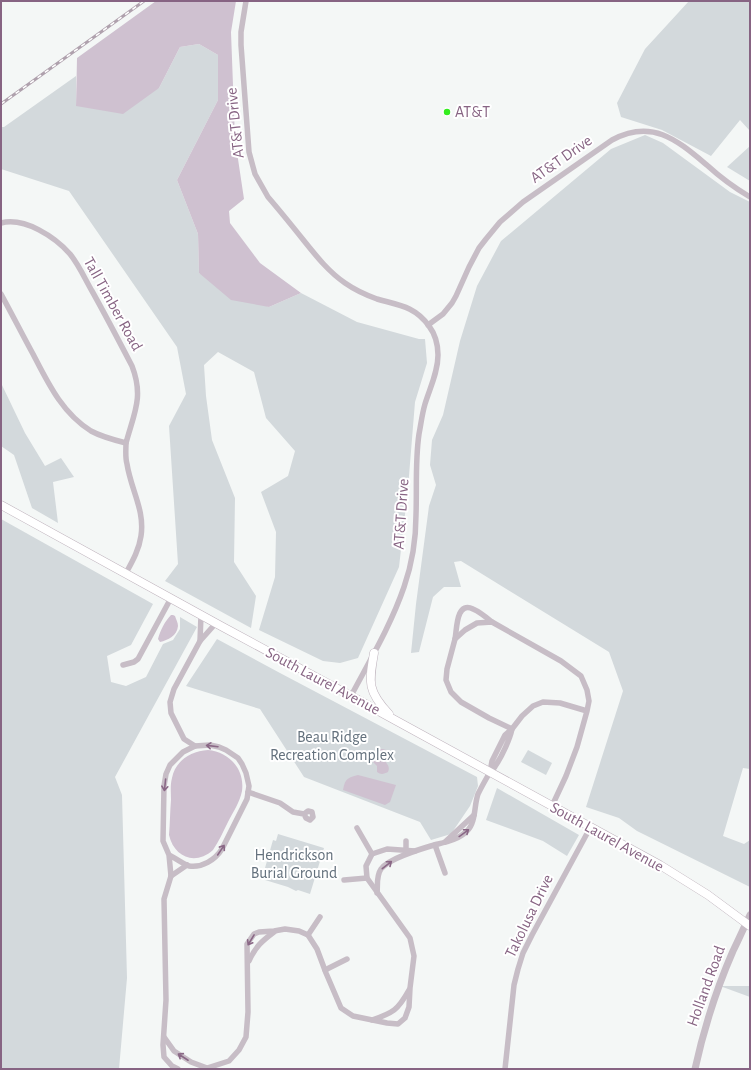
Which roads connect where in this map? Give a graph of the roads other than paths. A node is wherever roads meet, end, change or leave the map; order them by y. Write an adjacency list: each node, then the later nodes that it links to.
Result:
1 (246, 1): 5 (street, AT&T Drive)
2 (750, 197): 5 (street, AT&T Drive)
3 (1, 223): 6 (street, Tall Timber Road)
4 (1, 294): 6 (street)
5 (428, 325): 15 (street, AT&T Drive)
6 (126, 443): 8 (street, Tall Timber Road)
7 (1, 505): 8 (main road, South Laurel Avenue)
8 (126, 573): 9 (main road, South Laurel Avenue)
9 (171, 598): 10 (main road, South Laurel Avenue); 16 (street)
10 (201, 615): 12 (main road, South Laurel Avenue); 14 (street)
11 (492, 622): 13 (street); 13 (street); 18 (street)
12 (216, 623): 14 (street); 17 (main road, South Laurel Avenue)
13 (455, 639): 20 (street)
14 (200, 641): 21 (street)
15 (374, 653): 17 (street, AT&T Drive); 19 (main road)
16 (123, 665)
17 (351, 696): 19 (main road, South Laurel Avenue)
18 (587, 711): 20 (street); 26 (street)
19 (397, 721): 24 (main road, South Laurel Avenue)
20 (512, 729): 24 (street)
21 (184, 739): 22 (street); 23 (street)
22 (195, 746): 23 (street); 25 (street, one-way to 22)
23 (183, 752): 35 (street, one-way to 35)
24 (490, 772): 26 (main road, South Laurel Avenue); 31 (street)
25 (248, 792): 27 (street); 36 (street, one-way to 25)
26 (552, 806): 29 (main road, South Laurel Avenue)
27 (304, 814)
28 (357, 828): 34 (street)
29 (590, 828): 44 (main road, South Laurel Avenue); 55 (street, Takolusa Drive)
30 (406, 841): 32 (street)
31 (434, 845): 33 (street); 37 (street)
32 (406, 850): 33 (street); 34 (street)
33 (416, 851): 41 (street, one-way to 33)
34 (372, 854): 39 (street)
35 (170, 855): 36 (street); 38 (street)
36 (187, 865): 38 (street)
37 (445, 873)
38 (171, 876): 52 (street)
39 (367, 878): 40 (street); 41 (street)
40 (344, 880)
41 (377, 893): 50 (street)
42 (750, 915): 44 (street, Holland Road)
43 (320, 917): 46 (street)
44 (748, 924): 56 (street, Holland Road)
45 (274, 931): 46 (street); 48 (street); 48 (street, one-way to 48)
46 (308, 935): 49 (street)
47 (347, 959): 49 (street)
48 (247, 966): 53 (street)
49 (325, 970): 51 (street)
50 (410, 988): 51 (street); 51 (street)
51 (371, 1020)
52 (164, 1037): 53 (street, one-way to 52); 54 (street)
53 (205, 1068)
54 (178, 1069)
55 (505, 1069)
56 (695, 1069)

